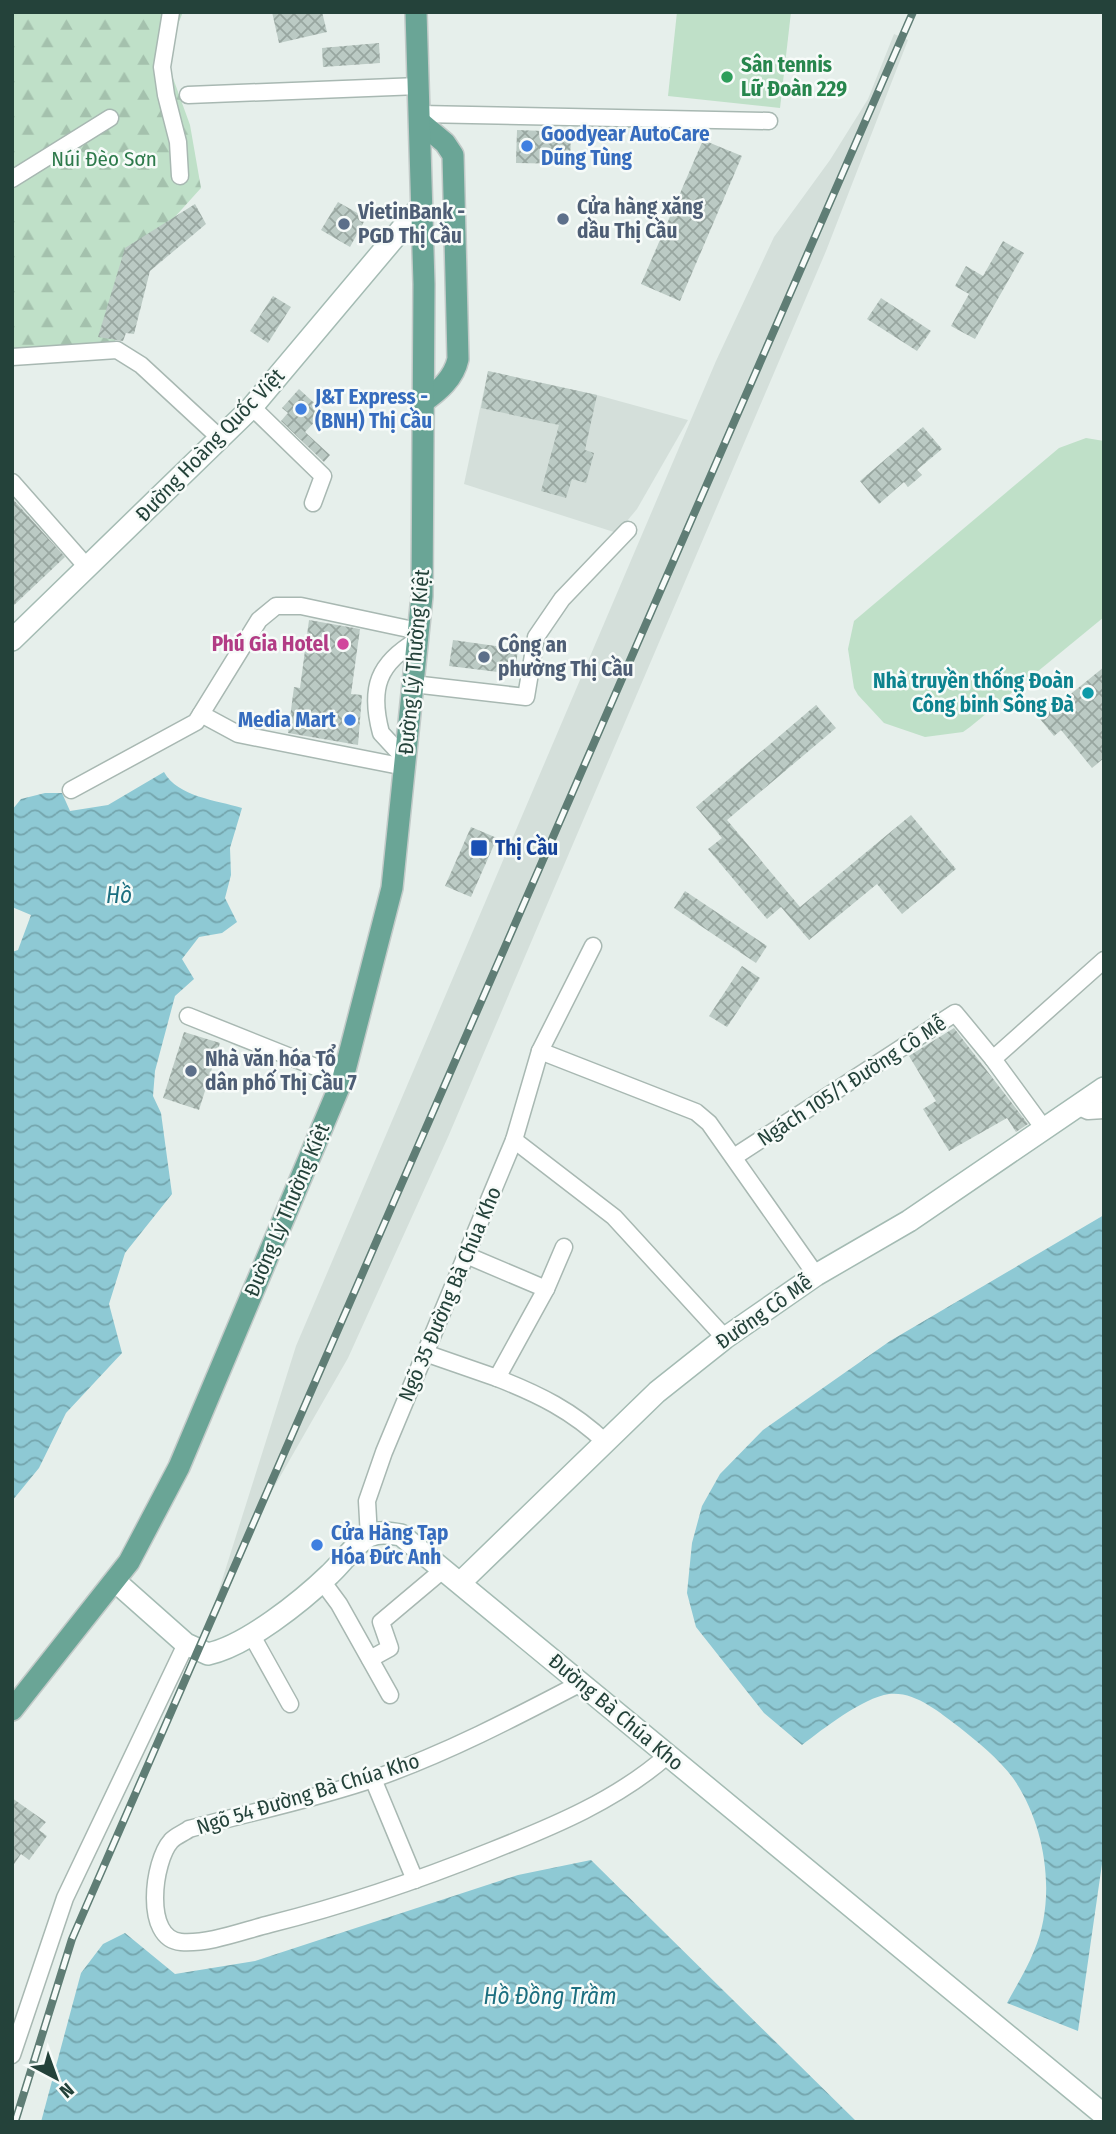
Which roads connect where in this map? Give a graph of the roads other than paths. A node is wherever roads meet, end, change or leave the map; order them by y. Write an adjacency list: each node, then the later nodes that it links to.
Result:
1 (171, 12): 8 (street)
2 (416, 12): 3 (main road, Đường Lý Thường Kiệt)
3 (418, 86): 4 (street); 6 (main road, Đường Lý Thường Kiệt)
4 (188, 96)
5 (110, 118): 9 (street)
6 (420, 118): 7 (street); 10 (main road, Đường Lý Thường Kiệt); 12 (main road)
7 (769, 121)
8 (180, 176)
9 (12, 179)
10 (421, 206): 12 (main road, Đường Lý Thường Kiệt); 13 (street, Đường Hoàng Quốc Việt)
11 (12, 357): 14 (street)
12 (423, 402): 19 (main road, Đường Lý Thường Kiệt)
13 (252, 407): 14 (street, Đường Hoàng Quốc Việt); 16 (street)
14 (221, 439): 18 (street, Đường Hoàng Quốc Việt)
15 (12, 482): 18 (street)
16 (313, 503)
17 (628, 530): 21 (street)
18 (87, 568): 20 (street, Đường Hoàng Quốc Việt)
19 (418, 636): 21 (main road, Đường Lý Thường Kiệt); 22 (street); 23 (street)
20 (12, 640)
21 (413, 684): 23 (main road, Đường Lý Thường Kiệt)
22 (201, 714): 23 (street); 24 (street)
23 (405, 763): 30 (main road, Đường Lý Thường Kiệt)
24 (71, 790)
25 (593, 946): 28 (street, Ngõ 35 Đường Bà Chúa Kho)
26 (1104, 960): 29 (street)
27 (188, 1016): 30 (street)
28 (540, 1051): 35 (street, Ngõ 35 Đường Bà Chúa Kho); 36 (street)
29 (993, 1059): 34 (street); 36 (street, Ngách 105/1 Đường Cô Mễ)
30 (343, 1078): 47 (main road, Đường Lý Thường Kiệt)
31 (1104, 1088): 32 (street, Đường Cô Mễ)
32 (1077, 1106): 33 (street); 34 (street, Đường Cô Mễ)
33 (1104, 1110)
34 (1045, 1130): 39 (street, Đường Cô Mễ)
35 (514, 1140): 38 (street, Ngõ 35 Đường Bà Chúa Kho); 41 (street)
36 (734, 1157): 39 (street)
37 (564, 1247): 40 (street)
38 (466, 1255): 40 (street); 42 (street, Ngõ 35 Đường Bà Chúa Kho)
39 (816, 1275): 41 (street, Đường Cô Mễ)
40 (546, 1289): 43 (street)
41 (725, 1338): 44 (street, Đường Cô Mễ)
42 (425, 1353): 43 (street); 45 (street, Ngõ 35 Đường Bà Chúa Kho)
43 (496, 1378): 44 (street)
44 (605, 1442): 49 (street, Đường Cô Mễ)
45 (369, 1536): 46 (street, Đường Bà Chúa Kho); 48 (street)
46 (444, 1569): 49 (street, Đường Bà Chúa Kho); 52 (street)
47 (115, 1581): 51 (street); 56 (main road, Đường Lý Thường Kiệt)
48 (322, 1581): 50 (street); 52 (street)
49 (461, 1583): 53 (street, Đường Bà Chúa Kho)
50 (251, 1634): 51 (street); 55 (street)
51 (186, 1644): 60 (street)
52 (370, 1659): 54 (street)
53 (581, 1684): 57 (street, Đường Bà Chúa Kho); 58 (street, Ngõ 54 Đường Bà Chúa Kho)
54 (390, 1695)
55 (290, 1704)
56 (12, 1710)
57 (668, 1755): 59 (street); 61 (street, Đường Bà Chúa Kho)
58 (373, 1779): 59 (street); 59 (street, Ngõ 54 Đường Bà Chúa Kho)
59 (415, 1880)
60 (12, 2055)
61 (1104, 2115)

